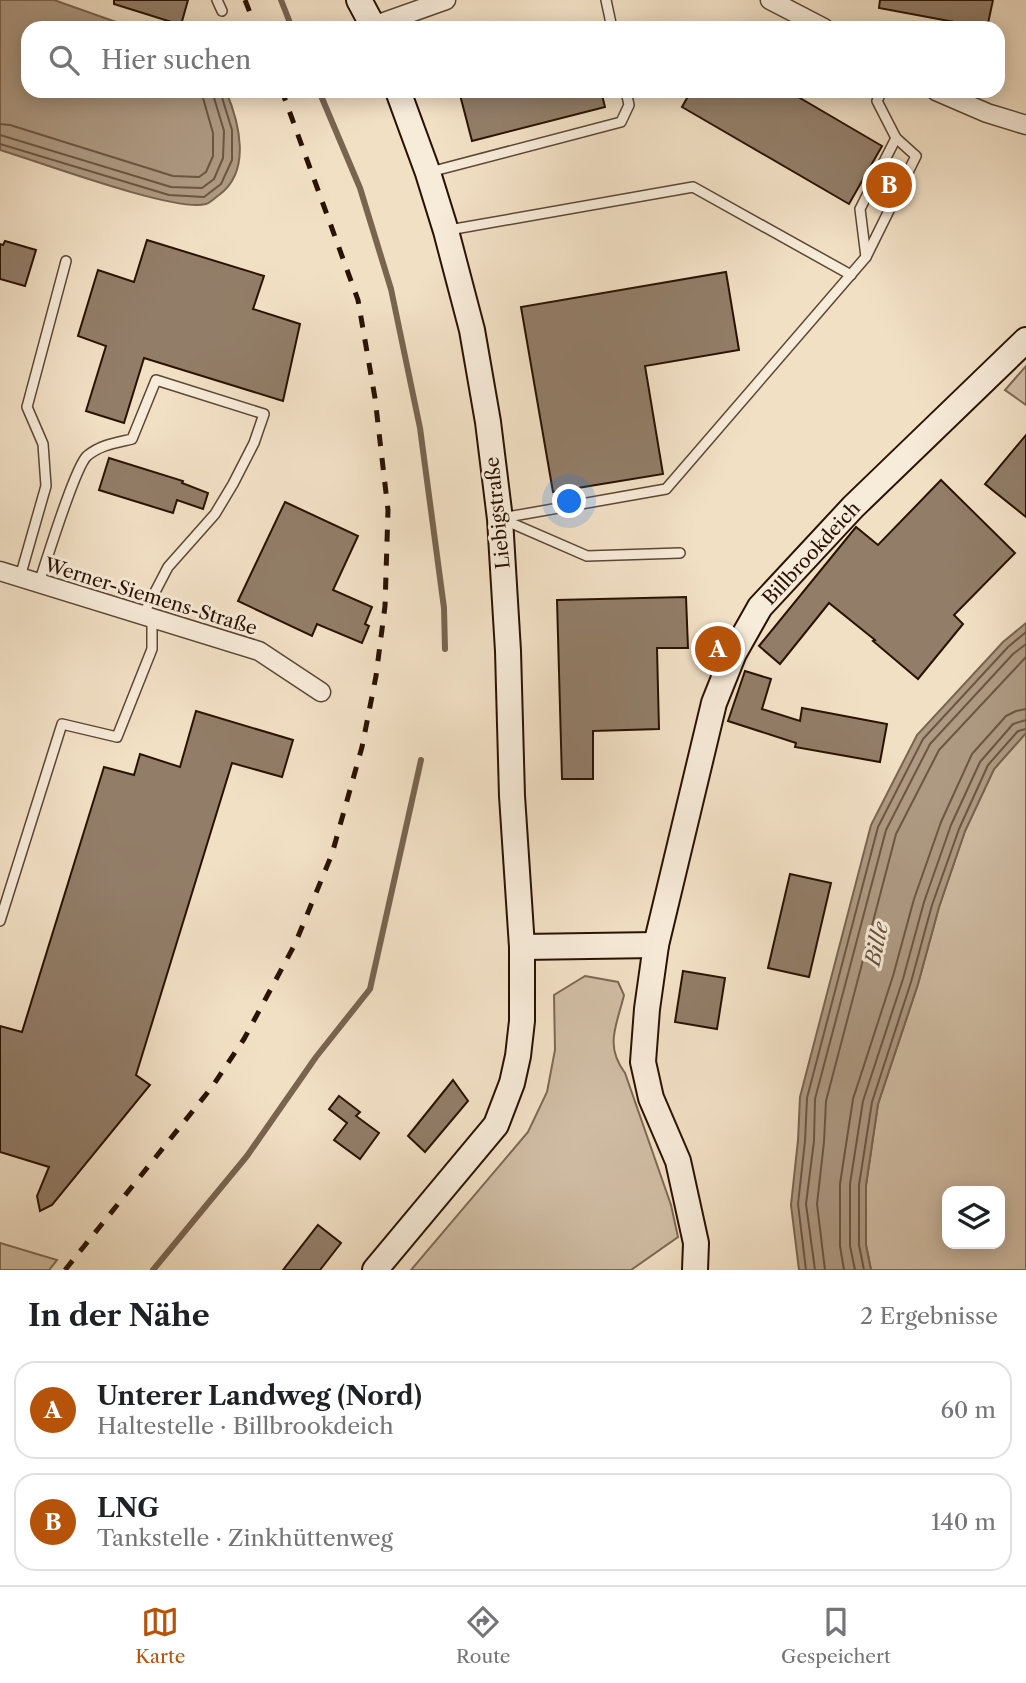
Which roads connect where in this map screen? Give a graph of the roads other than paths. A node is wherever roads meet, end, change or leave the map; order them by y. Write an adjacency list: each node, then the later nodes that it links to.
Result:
1 (217, 0): 7 (lane)
2 (359, 0): 8 (main road)
3 (446, 0): 9 (street)
4 (606, 0): 10 (lane)
5 (770, 0): 6 (street)
6 (790, 4): 11 (street)
7 (222, 11)
8 (371, 21)
9 (390, 21)
10 (610, 21)
11 (814, 21)
12 (401, 98): 18 (main road, Liebigstraße)
13 (628, 98): 18 (lane)
14 (878, 98): 17 (lane)
15 (952, 98): 16 (street)
16 (1026, 125)
17 (896, 138): 20 (lane); 20 (lane)
18 (428, 173): 19 (main road, Liebigstraße)
19 (446, 231): 22 (lane); 24 (main road, Liebigstraße)
20 (866, 257): 22 (lane)
21 (66, 261): 27 (lane)
22 (851, 275): 24 (lane)
23 (1026, 340): 32 (main road, Billbrookdeich)
24 (500, 519): 25 (lane); 33 (main road, Liebigstraße)
25 (680, 553)
26 (0, 570): 27 (street, Werner-Siemens-Straße)
27 (20, 577): 28 (street, Werner-Siemens-Straße)
28 (39, 583): 29 (street, Werner-Siemens-Straße); 29 (lane)
29 (148, 616): 30 (street, Werner-Siemens-Straße); 31 (lane)
30 (321, 692)
31 (0, 921)
32 (656, 945): 33 (main road); 35 (main road, Billbrookdeich)
33 (522, 947): 34 (main road, Liebigstraße)
34 (375, 1270)
35 (695, 1270)

